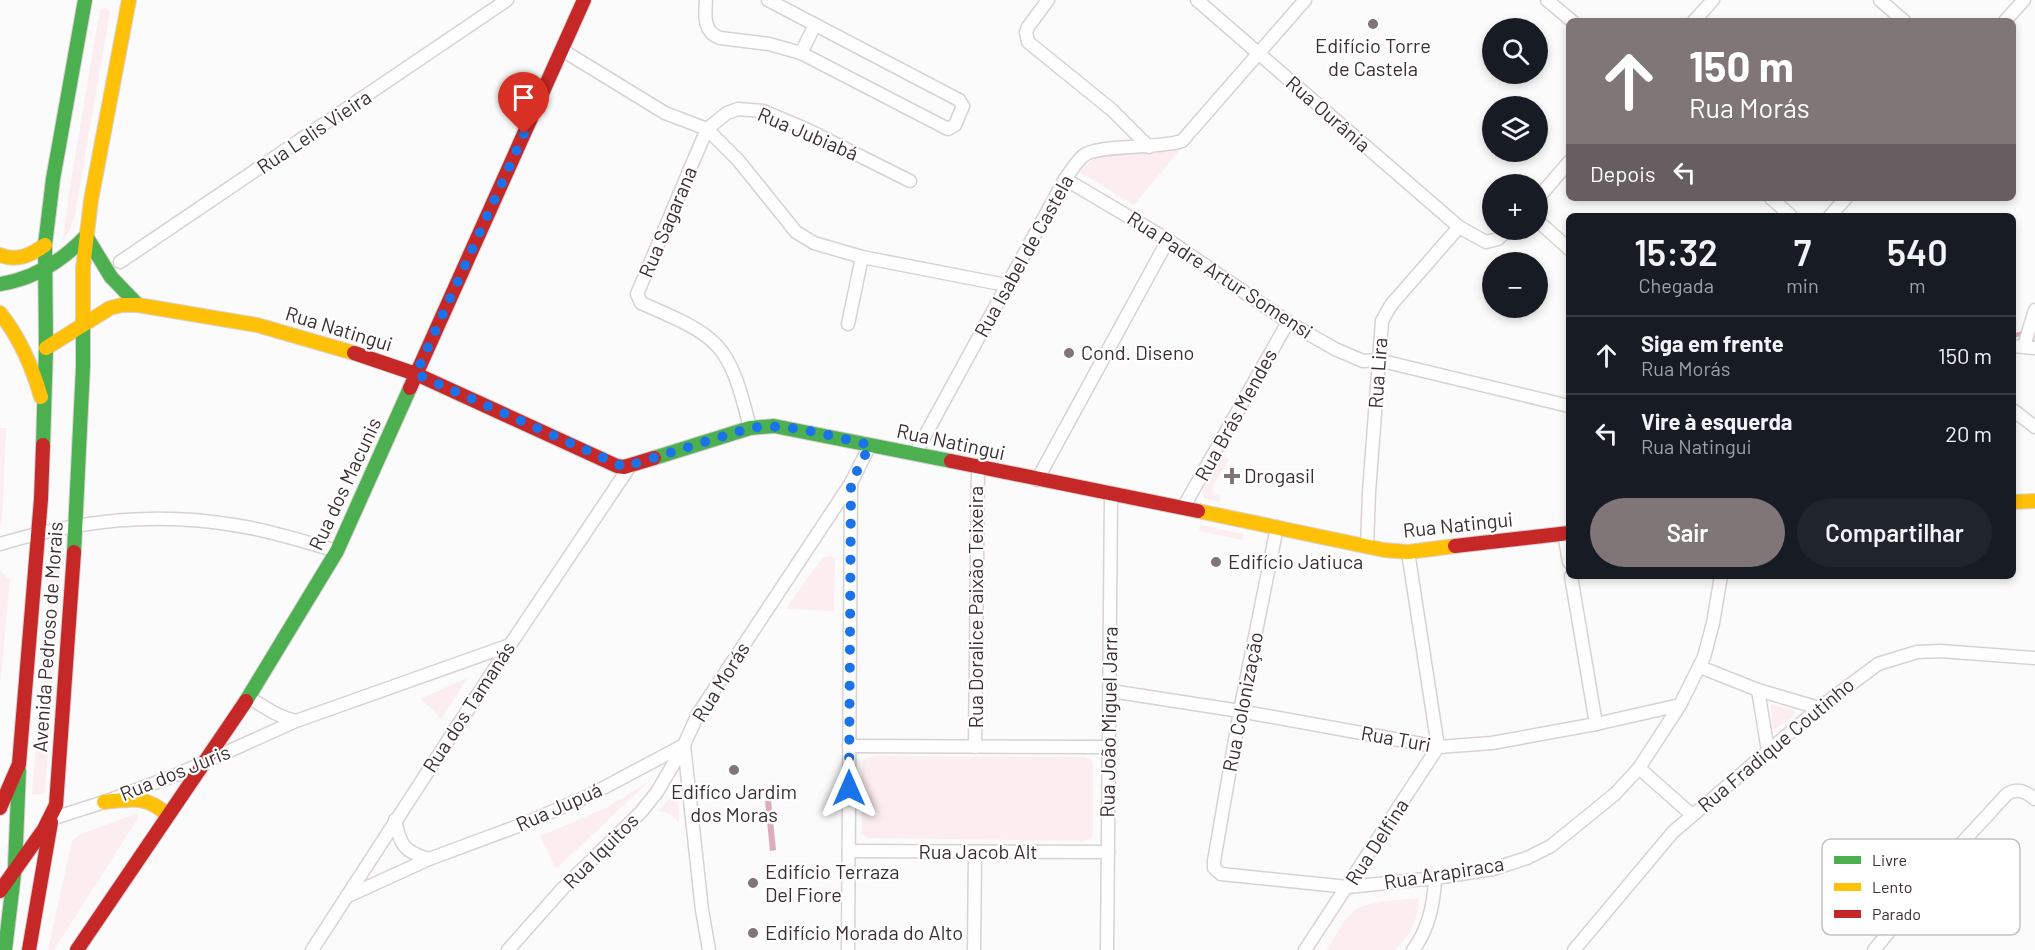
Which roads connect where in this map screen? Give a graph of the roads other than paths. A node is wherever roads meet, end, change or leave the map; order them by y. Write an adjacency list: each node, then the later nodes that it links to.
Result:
1 (85, 0): 39 (main road)
2 (114, 0): 25 (main road)
3 (507, 0): 43 (street, Rua Lelis Vieira)
4 (706, 0): 21 (street)
5 (768, 0): 19 (street)
6 (1048, 0): 24 (street)
7 (1197, 0): 22 (street, Rua Ourânia)
8 (1305, 0): 22 (street, Rua Isabel de Castela)
9 (1547, 0): 15 (street)
10 (1713, 0): 16 (street)
11 (1880, 0): 17 (street)
12 (2024, 0): 18 (street)
13 (132, 1): 25 (main road)
14 (581, 2): 20 (main road, Rua dos Macunis)
15 (1568, 18)
16 (1697, 18)
17 (1901, 18)
18 (2008, 18)
19 (815, 25): 21 (street); 21 (street)
20 (562, 50): 23 (street); 56 (main road, Rua dos Macunis)
21 (801, 53)
22 (1258, 53): 24 (street, Rua Isabel de Castela); 34 (street, Rua Ourânia)
23 (707, 129): 28 (street, Rua Jubiabá); 42 (street); 61 (street, Rua Sagarana)
24 (1149, 147): 27 (street, Rua Isabel de Castela)
25 (100, 151): 36 (main road)
26 (1566, 165): 29 (street)
27 (1065, 179): 37 (street, Rua Padre Artur Somensi); 46 (street, Rua Isabel de Castela)
28 (910, 181)
29 (1548, 186)
30 (1774, 201): 32 (street)
31 (1843, 201): 33 (street)
32 (1788, 213)
33 (1833, 213)
34 (1459, 227): 38 (street, Rua Ourânia); 55 (street, Rua Lira)
35 (1548, 230): 40 (street)
36 (86, 236): 44 (main road); 47 (main road); 52 (main road, Avenida Pedroso de Morais)
37 (1168, 240): 50 (street, Rua Padre Artur Somensi); 66 (street)
38 (1482, 240)
39 (45, 245): 41 (main road); 44 (main road, Avenida Pedroso de Morais)
40 (1566, 246)
41 (0, 255)
42 (862, 256): 46 (street); 51 (street)
43 (120, 262)
44 (44, 268): 45 (main road); 54 (main road, Avenida Pedroso de Morais)
45 (0, 284)
46 (1006, 285): 63 (street, Rua Isabel de Castela)
47 (138, 305): 52 (main road, Rua Natingui); 56 (main road, Rua Natingui)
48 (0, 313): 58 (main road)
49 (2034, 314): 53 (street)
50 (1288, 321): 55 (street, Rua Padre Artur Somensi); 71 (street, Rua Brás Mendes)
51 (848, 324)
52 (83, 325): 54 (main road, Rua Natingui); 72 (main road, Avenida Pedroso de Morais)
53 (2025, 344)
54 (46, 348): 58 (main road, Avenida Pedroso de Morais)
55 (1378, 360): 57 (street, Rua Padre Artur Somensi); 77 (street, Rua Lira)
56 (416, 374): 64 (main road, Rua Natingui); 78 (main road, Rua dos Macunis)
57 (1566, 405)
58 (45, 408): 74 (main road, Avenida Pedroso de Morais)
59 (2016, 412): 60 (street)
60 (2035, 427)
61 (750, 428): 62 (main road, Rua Natingui); 64 (main road, Rua Natingui)
62 (870, 445): 63 (main road, Rua Natingui); 67 (street, Rua Morás)
63 (915, 454): 65 (main road, Rua Natingui)
64 (630, 466): 82 (street, Rua dos Tamanás)
65 (978, 467): 66 (main road, Rua Natingui); 97 (street, Rua Doralice Paixão Teixeira)
66 (1037, 480): 68 (main road, Rua Natingui)
67 (851, 483): 95 (street, Rua Morás); 96 (street)
68 (1111, 494): 71 (main road, Rua Natingui); 87 (street, Rua João Miguel Jarra)
69 (2035, 501): 70 (main road)
70 (2016, 502)
71 (1183, 508): 73 (main road, Rua Natingui)
72 (76, 524): 74 (street); 78 (street); 109 (main road, Avenida Pedroso de Morais)
73 (1277, 527): 77 (main road, Rua Natingui); 92 (street, Rua Colonização)
74 (38, 532): 76 (street); 101 (main road, Avenida Pedroso de Morais)
75 (1566, 533): 79 (main road, Rua Natingui)
76 (0, 544)
77 (1367, 547): 79 (main road, Rua Natingui)
78 (338, 551): 85 (main road, Rua dos Macunis)
79 (1408, 552): 99 (street)
80 (1572, 579): 94 (street)
81 (1720, 579): 84 (street, Rua Arapiraca)
82 (510, 645): 93 (street, Rua dos Juris); 110 (street, Rua dos Tamanás)
83 (2035, 658): 91 (street, Rua Fradique Coutinho)
84 (1700, 667): 86 (street); 89 (street, Rua Arapiraca)
85 (259, 681): 88 (main road, Rua dos Macunis); 90 (street)
86 (1758, 690): 91 (street); 100 (street)
87 (1111, 691): 92 (street, Rua Turi); 98 (street, Rua João Miguel Jarra)
88 (248, 698): 90 (street); 102 (main road, Rua dos Macunis)
89 (1680, 705): 94 (street, Rua Turi); 103 (street, Rua Arapiraca)
90 (267, 707): 93 (street)
91 (1819, 708): 100 (street, Rua Fradique Coutinho)
92 (1240, 711): 99 (street, Rua Turi); 117 (street, Rua Colonização)
93 (296, 721): 102 (street, Rua dos Juris)
94 (1596, 724): 99 (street, Rua Turi)
95 (684, 745): 115 (street, Rua Jupuá); 127 (street, Rua Iquitos); 128 (street, Rua Morás)
96 (849, 746): 97 (street); 112 (street)
97 (975, 747): 98 (street)
98 (1110, 747): 114 (street, Rua João Miguel Jarra)
99 (1438, 747): 119 (street, Rua Delfina)
100 (1768, 751): 108 (street, Rua Fradique Coutinho)
101 (20, 764): 106 (main road); 116 (main road, Avenida Pedroso de Morais)
102 (204, 764): 105 (street, Rua dos Juris); 107 (main road, Rua dos Macunis)
103 (1639, 768): 108 (street); 118 (street, Rua Arapiraca)
104 (2031, 796): 111 (street)
105 (104, 802): 107 (main road); 109 (street, Rua dos Juris)
106 (0, 808)
107 (167, 815): 125 (main road, Rua dos Macunis)
108 (1692, 815): 134 (street, Rua Fradique Coutinho)
109 (51, 819): 116 (main road); 124 (main road, Avenida Pedroso de Morais)
110 (395, 820): 115 (street); 121 (street, Rua dos Tamanás)
111 (1965, 839)
112 (849, 851): 113 (street, Rua Jacob Alt); 129 (street)
113 (975, 852): 114 (street, Rua Jacob Alt); 130 (street)
114 (1108, 852): 131 (street, Rua João Miguel Jarra)
115 (429, 859): 121 (street, Rua Jupuá)
116 (15, 866): 120 (main road); 123 (main road, Avenida Pedroso de Morais)
117 (1221, 874): 119 (street, Rua Arapiraca)
118 (1435, 878): 119 (street, Rua Arapiraca); 133 (street)
119 (1348, 887): 132 (street, Rua Delfina)
120 (0, 891)
121 (347, 897): 126 (street, Rua dos Tamanás)
122 (1886, 935): 135 (street)
123 (5, 950)
124 (29, 950)
125 (77, 950)
126 (312, 950)
127 (508, 950)
128 (709, 950)
129 (848, 950)
130 (974, 950)
131 (1107, 950)
132 (1305, 950)
133 (1413, 950)
134 (1574, 950)
135 (1874, 950)

